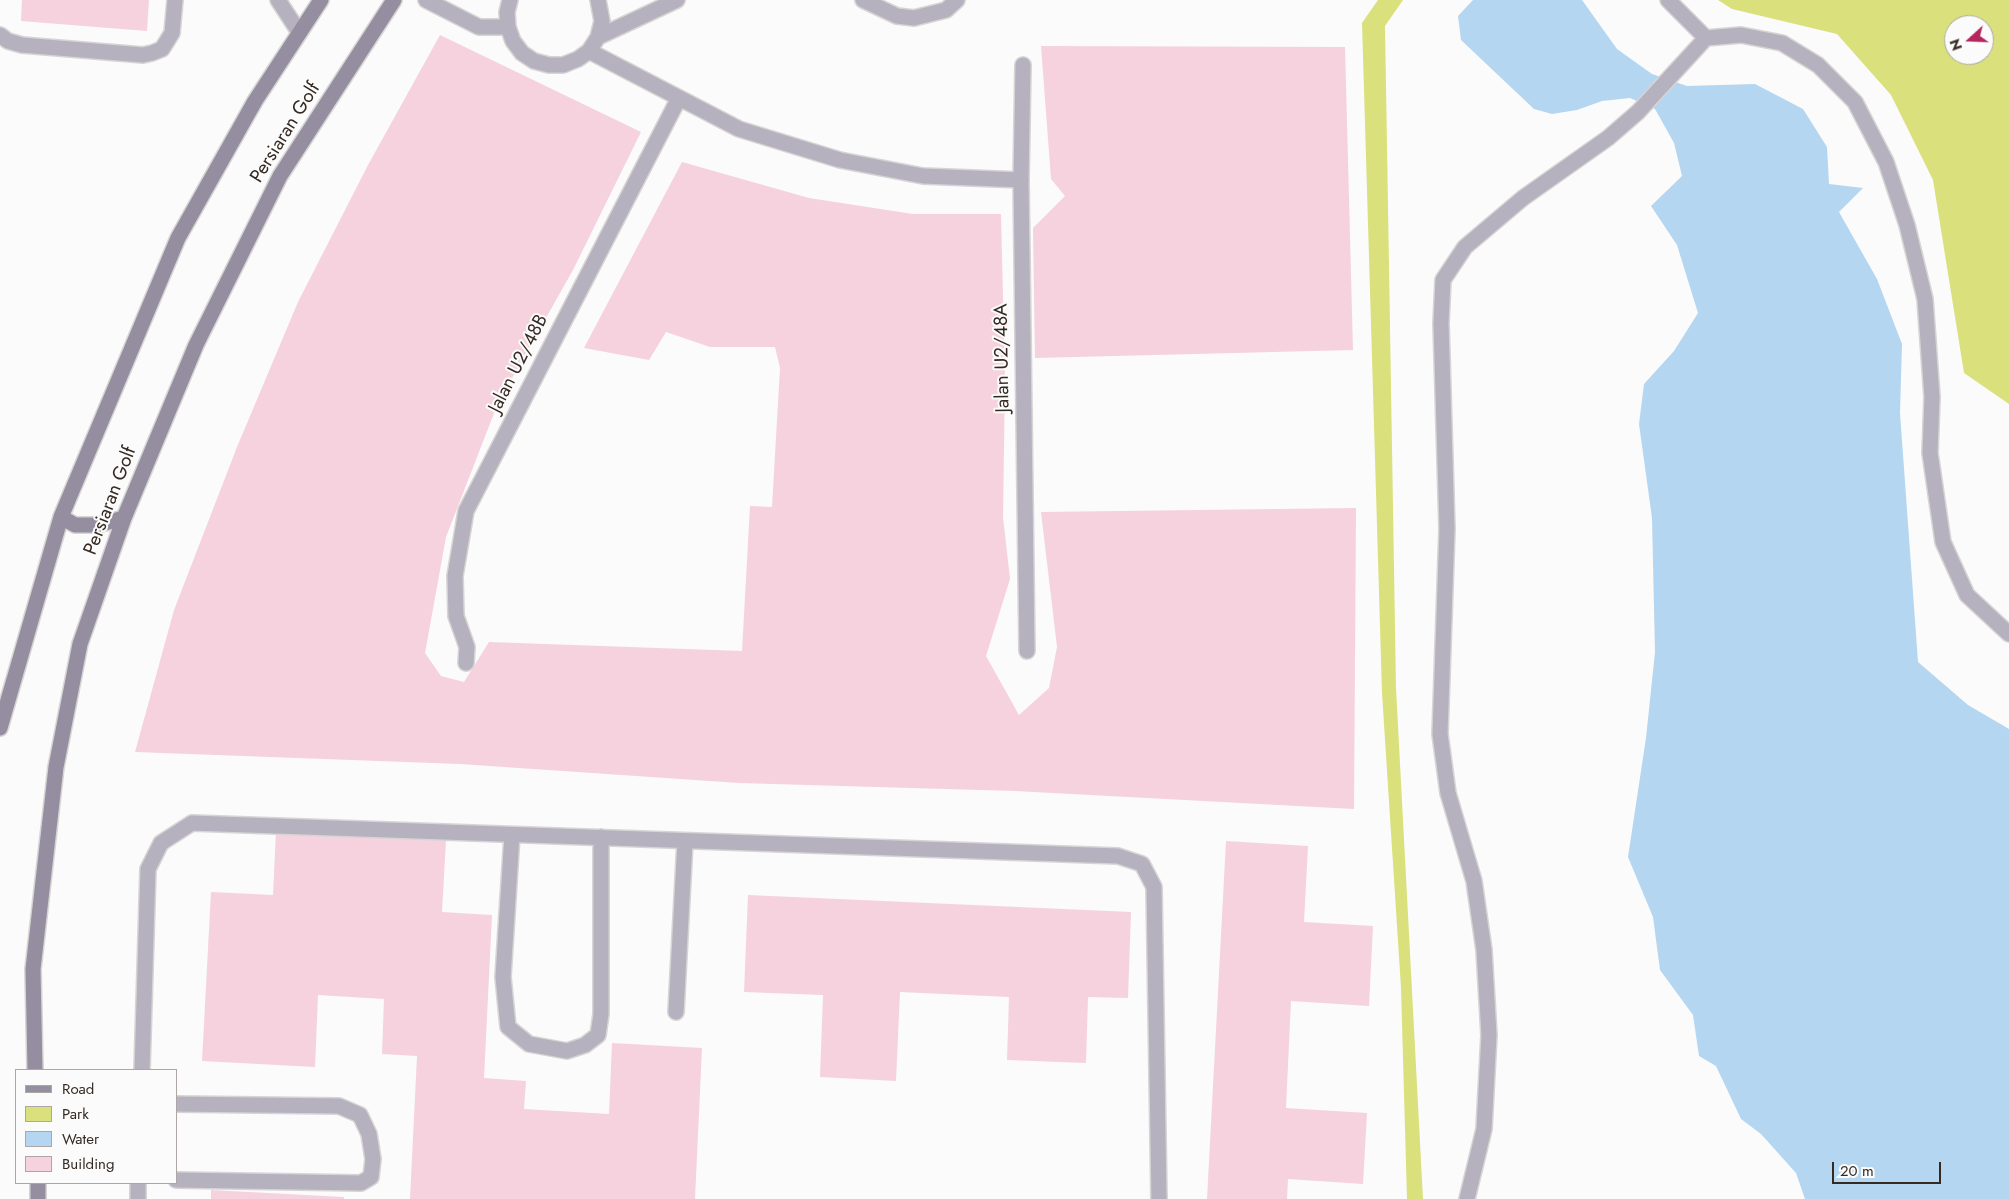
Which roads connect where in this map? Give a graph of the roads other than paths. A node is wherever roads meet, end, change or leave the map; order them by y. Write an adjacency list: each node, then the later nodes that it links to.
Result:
1 (175, 0): 14 (street)
2 (278, 0): 13 (street)
3 (321, 0): 13 (street, Persiaran Golf)
4 (394, 0): 22 (street, Persiaran Golf)
5 (426, 0): 12 (street)
6 (510, 0): 12 (street)
7 (678, 0): 15 (street)
8 (863, 0): 9 (street)
9 (957, 0)
10 (1668, 0): 16 (street)
11 (604, 2): 15 (street)
12 (508, 27): 17 (street)
13 (299, 32): 21 (street, Persiaran Golf)
14 (0, 35)
15 (598, 37): 17 (street)
16 (1706, 38): 23 (street); 40 (street)
17 (589, 51): 19 (street)
18 (1023, 65): 20 (street, Jalan U2/48A)
19 (679, 98): 20 (street); 25 (street, Jalan U2/48B)
20 (1021, 180): 24 (street, Jalan U2/48A)
21 (61, 517): 22 (street); 26 (street, Persiaran Golf)
22 (124, 518): 31 (street, Persiaran Golf)
23 (2009, 634)
24 (1027, 651)
25 (466, 663)
26 (0, 728)
27 (512, 835): 28 (street); 28 (street); 32 (street)
28 (601, 838): 29 (street)
29 (685, 841): 30 (street); 39 (street)
30 (676, 1012)
31 (35, 1069)
32 (142, 1069)
33 (178, 1104): 34 (street)
34 (178, 1180)
35 (38, 1184): 37 (street)
36 (138, 1184): 38 (street)
37 (38, 1199)
38 (138, 1199)
39 (1159, 1199)
40 (1467, 1199)

